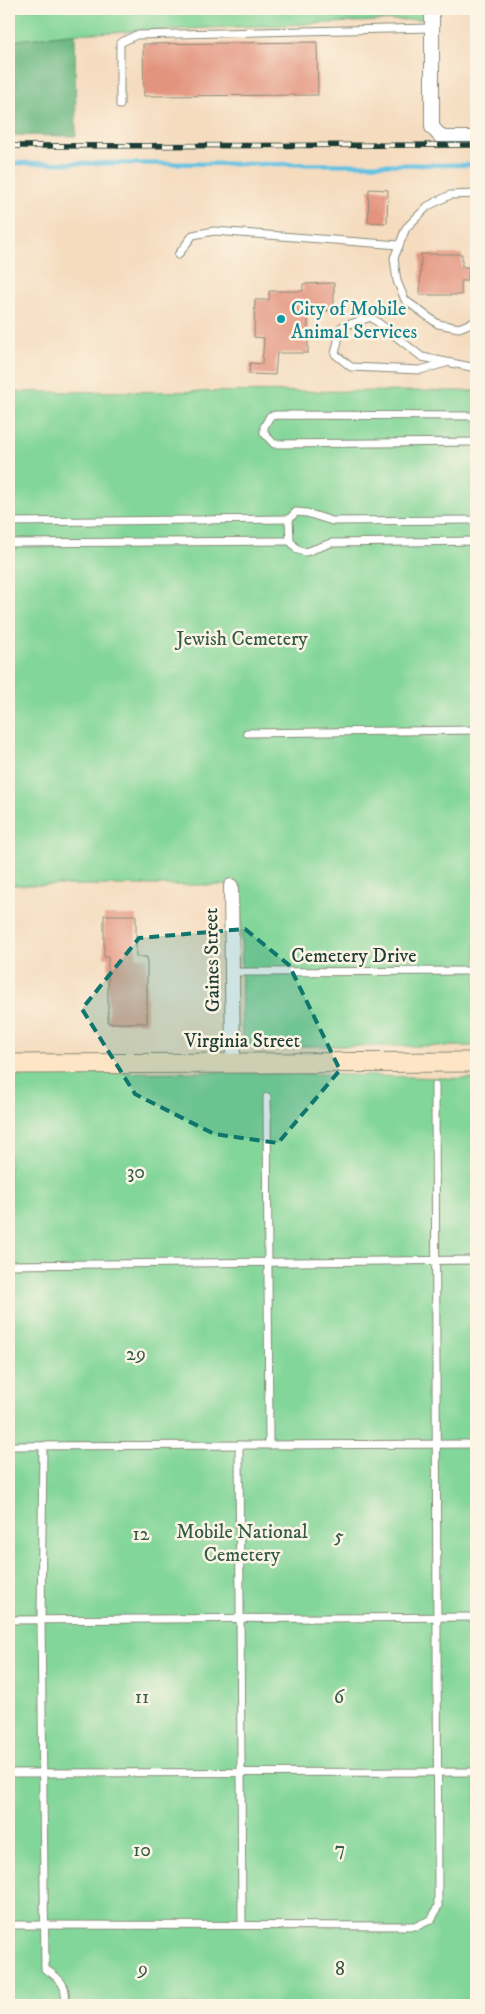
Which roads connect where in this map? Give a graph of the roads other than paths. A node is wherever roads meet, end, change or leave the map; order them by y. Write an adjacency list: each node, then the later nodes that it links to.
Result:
1 (432, 9): 2 (street)
2 (432, 28): 3 (lane); 4 (street)
3 (120, 105)
4 (476, 138)
5 (476, 194): 6 (lane)
6 (399, 245): 7 (lane); 8 (lane)
7 (178, 255)
8 (476, 321)
9 (446, 363): 9 (lane); 10 (lane)
10 (476, 368)
11 (476, 416): 12 (lane)
12 (476, 442)
13 (289, 519): 14 (lane); 15 (lane); 16 (lane)
14 (476, 520)
15 (9, 522)
16 (290, 541): 17 (lane); 18 (lane)
17 (476, 542)
18 (9, 543)
19 (476, 730): 20 (lane)
20 (246, 733)
21 (231, 886): 23 (street, Gaines Street)
22 (476, 971): 23 (lane, Cemetery Drive)
23 (232, 972): 25 (street, Gaines Street)
24 (476, 1062): 25 (street, Virginia Street)
25 (232, 1063): 26 (street, Virginia Street)
26 (9, 1064)
27 (435, 1086): 29 (lane)
28 (266, 1097): 31 (lane)
29 (435, 1260): 30 (lane); 31 (lane); 33 (lane)
30 (476, 1260)
31 (266, 1262): 32 (lane); 35 (lane)
32 (9, 1265)
33 (437, 1444): 34 (lane); 35 (lane); 39 (lane)
34 (476, 1444)
35 (269, 1445): 38 (lane)
36 (9, 1446): 37 (lane)
37 (42, 1446): 38 (lane); 43 (lane)
38 (239, 1446): 41 (lane)
39 (437, 1617): 40 (lane); 41 (lane); 44 (lane)
40 (476, 1617)
41 (240, 1619): 43 (lane); 48 (lane)
42 (9, 1620): 43 (lane)
43 (41, 1620): 47 (lane)
44 (438, 1772): 45 (lane); 48 (lane); 51 (lane)
45 (476, 1772)
46 (9, 1773): 47 (lane)
47 (42, 1773): 48 (lane); 50 (lane)
48 (240, 1773): 51 (lane)
49 (9, 1925): 50 (lane)
50 (44, 1925): 51 (lane); 52 (lane)
51 (242, 1925)
52 (64, 2005)

